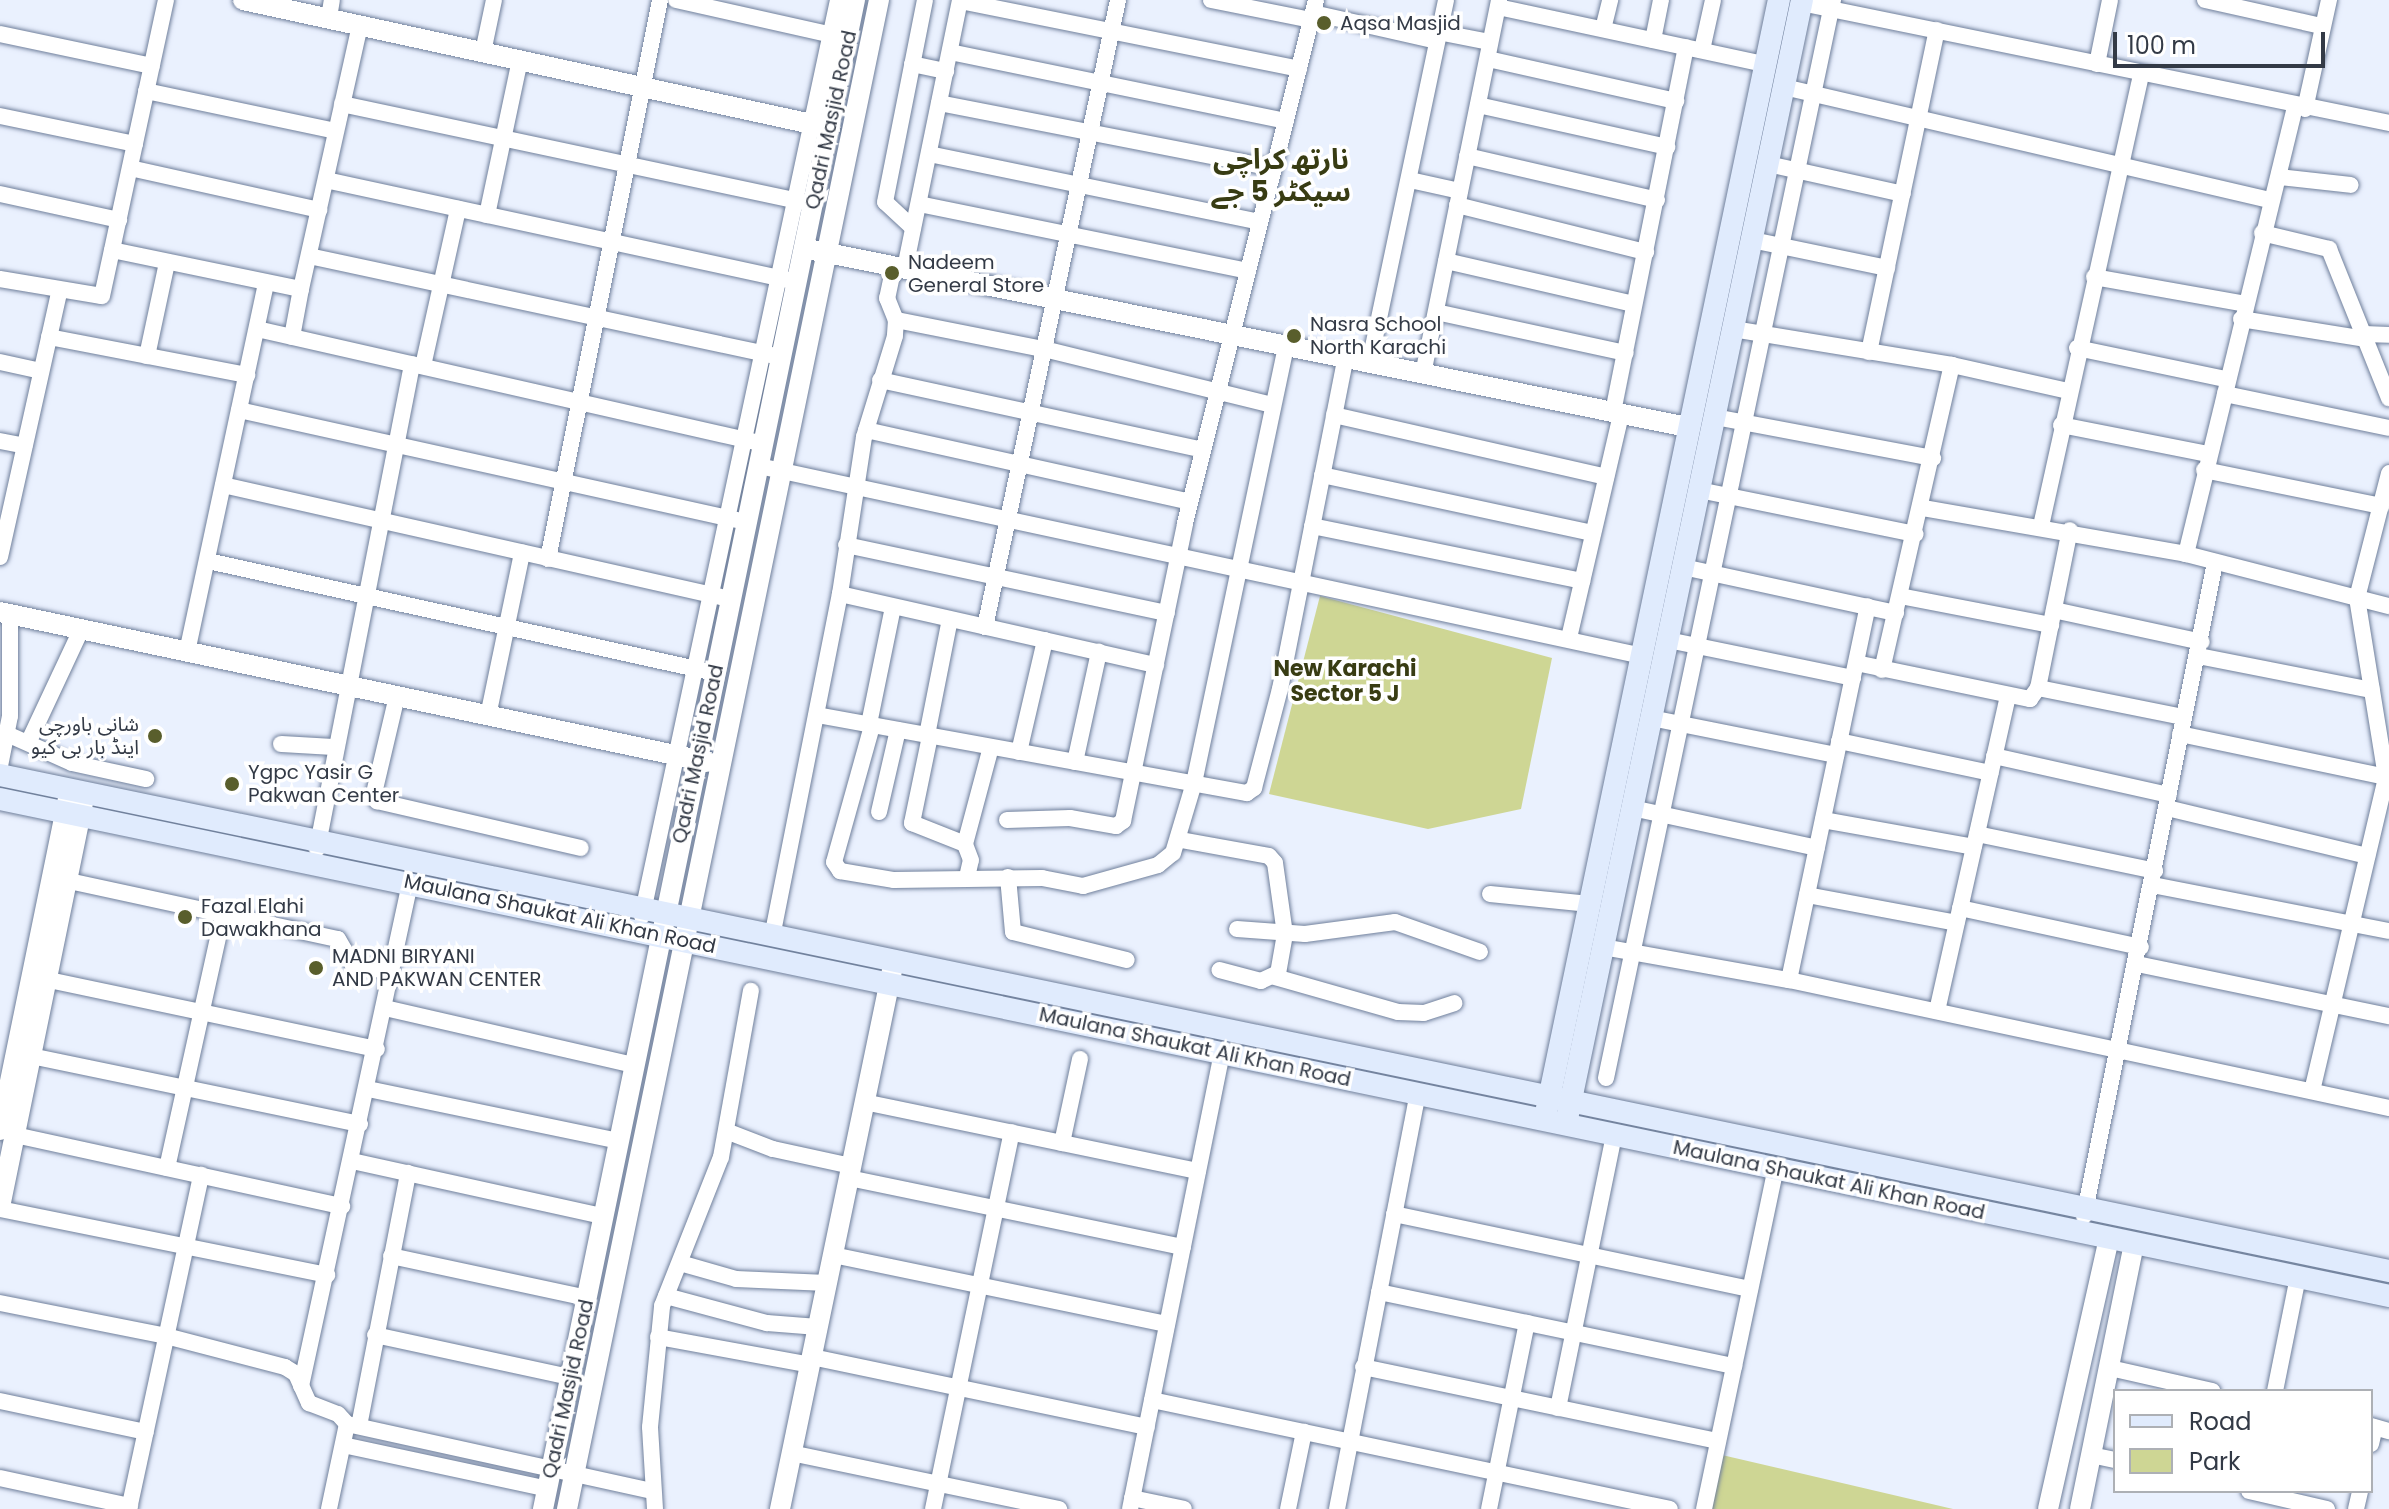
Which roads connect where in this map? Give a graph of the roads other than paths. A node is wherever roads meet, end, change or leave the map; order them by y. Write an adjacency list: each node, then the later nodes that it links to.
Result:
1 (166, 0): 44 (street)
2 (243, 0): 24 (street)
3 (494, 0): 38 (street)
4 (660, 0): 49 (street)
5 (676, 0): 33 (street)
6 (838, 0): 33 (street)
7 (855, 0): 33 (street, Qadri Masjid Road)
8 (879, 0): 102 (street, Qadri Masjid Road)
9 (925, 0): 41 (street)
10 (960, 0): 32 (street); 39 (street)
11 (1118, 0): 32 (street)
12 (1211, 0): 25 (street)
13 (1446, 0): 34 (street)
14 (1556, 0): 26 (street)
15 (1610, 0): 29 (street)
16 (1661, 0): 35 (street)
17 (1713, 0): 36 (street)
18 (2110, 0): 43 (street)
19 (2205, 0): 28 (street)
20 (2329, 0): 28 (street)
21 (1794, 1): 23 (street); 42 (main road); 50 (main road)
22 (1498, 3): 26 (street); 37 (street)
23 (1832, 4): 30 (street); 52 (street)
24 (330, 9): 27 (street)
25 (1313, 11): 34 (street); 45 (street)
26 (1551, 18): 29 (street)
27 (360, 25): 38 (street); 55 (street)
28 (2321, 26): 57 (street)
29 (1603, 29): 35 (street)
30 (1937, 30): 43 (street); 59 (street)
31 (0, 34): 44 (street)
32 (1111, 35): 45 (street); 48 (street)
33 (839, 37): 62 (street, Qadri Masjid Road)
34 (1438, 37): 37 (street); 78 (street)
35 (1653, 40): 36 (street)
36 (1694, 48): 42 (street); 53 (street)
37 (1489, 50): 53 (street); 56 (street)
38 (483, 52): 40 (street)
39 (950, 52): 46 (street); 48 (street)
40 (520, 60): 49 (street); 65 (street)
41 (912, 64): 46 (street); 93 (street)
42 (1765, 64): 159 (main road)
43 (2097, 64): 47 (street)
44 (152, 66): 51 (street)
45 (1299, 69): 60 (street)
46 (946, 71): 54 (street)
47 (2141, 74): 57 (street); 71 (street)
48 (1102, 84): 60 (street); 64 (street)
49 (643, 86): 62 (street); 72 (street)
50 (1784, 87): 52 (street); 70 (main road)
51 (146, 91): 63 (street); 66 (street)
52 (1813, 93): 59 (street); 75 (street)
53 (1676, 101): 67 (street)
54 (939, 103): 64 (street); 68 (street)
55 (342, 104): 63 (street); 65 (street)
56 (1478, 105): 67 (street); 69 (street)
57 (2300, 108): 61 (street); 76 (street)
58 (0, 116): 66 (street)
59 (1919, 117): 71 (street); 82 (street)
60 (1286, 121): 74 (street)
61 (2389, 123)
62 (820, 126): 86 (street, Qadri Masjid Road)
63 (336, 131): 77 (street)
64 (1091, 135): 74 (street); 79 (street)
65 (502, 139): 72 (street); 90 (street)
66 (135, 144): 73 (street)
67 (1667, 147): 84 (street)
68 (929, 154): 79 (street); 87 (street)
69 (1467, 156): 83 (street); 84 (street)
70 (1768, 164): 75 (street); 96 (main road)
71 (2120, 164): 85 (street); 109 (street)
72 (627, 165): 86 (street); 97 (street)
73 (130, 168): 89 (street); 91 (street)
74 (1274, 168): 92 (street)
75 (1796, 170): 82 (street); 98 (street)
76 (2279, 177): 80 (street); 85 (street)
77 (326, 180): 88 (street); 89 (street)
78 (1410, 180): 83 (street); 138 (street)
79 (1081, 185): 92 (street); 95 (street)
80 (2351, 185)
81 (0, 194): 91 (street)
82 (1903, 194): 107 (street)
83 (1459, 198): 101 (street); 104 (street)
84 (1657, 200): 101 (street)
85 (2270, 200): 94 (street)
86 (804, 203): 99 (street, Qadri Masjid Road); 111 (street)
87 (919, 204): 93 (street); 95 (street)
88 (458, 209): 90 (street); 112 (street)
89 (319, 210): 103 (street)
90 (487, 215): 97 (street)
91 (119, 220): 100 (street)
92 (1260, 222): 108 (street)
93 (913, 228): 106 (street)
94 (2262, 233): 118 (street); 129 (street)
95 (1071, 235): 108 (street); 116 (street)
96 (1752, 240): 98 (street); 123 (main road)
97 (612, 242): 111 (street); 120 (street)
98 (1780, 246): 107 (street); 125 (street)
99 (805, 249): 102 (street); 111 (street, Qadri Masjid Road)
100 (112, 250): 105 (street); 115 (street)
101 (1646, 252): 117 (street)
102 (827, 253): 106 (street); 171 (street, Qadri Masjid Road)
103 (309, 256): 112 (street); 114 (street)
104 (1446, 261): 117 (street); 119 (street)
105 (167, 263): 113 (street); 136 (street)
106 (900, 267): 116 (street); 121 (street)
107 (1887, 268): 133 (street)
108 (1248, 271): 124 (street)
109 (2094, 277): 118 (street); 131 (street)
110 (0, 279): 115 (street)
111 (789, 280): 135 (street, Qadri Masjid Road)
112 (441, 283): 120 (street); 140 (street)
113 (266, 285): 114 (street); 122 (street)
114 (301, 289): 128 (street)
115 (59, 292): 127 (street)
116 (1059, 299): 124 (street); 132 (street)
117 (1634, 304): 134 (street)
118 (2243, 311): 129 (street); 146 (street)
119 (1436, 312): 134 (street); 143 (street)
120 (597, 315): 135 (street); 150 (street)
121 (896, 320): 132 (street); 145 (street)
122 (257, 329): 128 (street); 144 (street)
123 (1733, 329): 125 (street); 156 (main road)
124 (1232, 334): 130 (street); 147 (street)
125 (1764, 334): 133 (street); 157 (street)
126 (2389, 335): 129 (street)
127 (49, 337): 136 (street); 142 (street)
128 (292, 337): 140 (street)
129 (2365, 337): 149 (street)
130 (1286, 345): 137 (street); 151 (street)
131 (2077, 348): 146 (street); 148 (street)
132 (1048, 350): 147 (street); 154 (street)
133 (1869, 352): 141 (street)
134 (1626, 353): 153 (street)
135 (773, 355): 163 (street, Qadri Masjid Road)
136 (147, 356): 144 (street)
137 (1346, 357): 138 (street); 155 (street)
138 (1370, 361): 143 (street)
139 (0, 362): 142 (street)
140 (418, 365): 150 (street); 164 (street)
141 (1952, 365): 148 (street); 167 (street)
142 (41, 371): 165 (street)
143 (1423, 374): 153 (street)
144 (247, 375): 152 (street)
145 (880, 380): 154 (street); 161 (street)
146 (2226, 386): 160 (street); 168 (street)
147 (1218, 390): 151 (street); 166 (street)
148 (2068, 391): 158 (street)
149 (2389, 398)
150 (580, 401): 163 (street); 175 (street)
151 (1272, 405): 201 (street)
152 (239, 410): 164 (street); 176 (street)
153 (1617, 413): 159 (street); 174 (street)
154 (1034, 414): 166 (street); 169 (street)
155 (1334, 415): 173 (street); 174 (street)
156 (1715, 417): 157 (street); 178 (main road)
157 (1744, 422): 167 (street); 179 (street)
158 (2061, 425): 168 (street); 188 (street)
159 (1687, 427): 229 (main road)
160 (2389, 428)
161 (866, 430): 169 (street); 177 (street)
162 (0, 441): 165 (street)
163 (755, 442): 170 (street, Qadri Masjid Road); 184 (street)
164 (396, 444): 175 (street); 186 (street)
165 (25, 446): 183 (street)
166 (1203, 450): 180 (street)
167 (1933, 458): 182 (street)
168 (2205, 462): 181 (street); 194 (street)
169 (1023, 465): 180 (street); 185 (street)
170 (759, 466): 171 (street); 184 (street, Qadri Masjid Road)
171 (781, 471): 177 (street); 256 (street, Qadri Masjid Road)
172 (2389, 473): 181 (street)
173 (1322, 475): 187 (street); 190 (street)
174 (1606, 477): 190 (street)
175 (564, 480): 184 (street); 197 (street)
176 (223, 485): 186 (street); 198 (street)
177 (858, 488): 185 (street); 192 (street)
178 (1699, 490): 179 (street); 200 (main road)
179 (1728, 496): 191 (street); 202 (street)
180 (1190, 502): 195 (street)
181 (2381, 506): 210 (street)
182 (1923, 508): 188 (street); 191 (street)
183 (4, 520): 196 (street)
184 (738, 520): 209 (street, Qadri Masjid Road)
185 (1011, 520): 195 (street); 203 (street)
186 (380, 521): 193 (street); 207 (street)
187 (1312, 526): 204 (street); 205 (street)
188 (2041, 526): 189 (street)
189 (2070, 530): 194 (street); 217 (street)
190 (1593, 533): 204 (street)
191 (1916, 534): 208 (street)
192 (846, 545): 203 (street); 206 (street)
193 (522, 553): 197 (street); 219 (street)
194 (2186, 554): 199 (street)
195 (1179, 555): 201 (street); 215 (street)
196 (0, 557)
197 (548, 559): 209 (street)
198 (208, 561): 207 (street); 227 (street)
199 (2215, 563): 210 (street); 226 (street)
200 (1683, 567): 202 (street); 224 (main road)
201 (1238, 568): 205 (street); 263 (street)
202 (1712, 573): 211 (street); 225 (street)
203 (998, 576): 215 (street); 220 (street)
204 (1582, 581): 222 (street)
205 (1301, 582): 222 (street); 263 (street)
206 (840, 594): 213 (street); 239 (street)
207 (364, 595): 219 (street); 234 (street)
208 (1900, 596): 216 (street); 217 (street)
209 (721, 597): 231 (street, Qadri Masjid Road)
210 (2357, 598): 212 (street); 236 (street)
211 (1868, 606): 216 (street); 233 (street)
212 (2389, 606)
213 (893, 607): 218 (street); 243 (street)
214 (5, 613): 221 (street); 246 (street)
215 (1167, 613): 230 (street)
216 (1896, 613): 232 (street)
217 (2052, 618): 226 (street); 235 (street)
218 (950, 619): 220 (street); 247 (street)
219 (506, 627): 231 (street); 240 (street)
220 (985, 627): 223 (street)
221 (81, 630): 227 (street); 248 (street)
222 (1569, 638): 229 (street)
223 (1045, 640): 228 (street); 253 (street)
224 (1668, 640): 225 (street); 241 (main road)
225 (1697, 646): 233 (street); 242 (street)
226 (2200, 649): 236 (street); 244 (street)
227 (187, 652): 234 (street)
228 (1099, 652): 230 (street); 255 (street)
229 (1642, 656): 287 (main road)
230 (1156, 665): 259 (street)
231 (706, 670): 254 (street, Qadri Masjid Road)
232 (1882, 670): 233 (street); 238 (street)
233 (1854, 671): 252 (street)
234 (345, 685): 237 (street); 250 (street)
235 (2038, 688): 238 (street); 244 (street)
236 (2372, 690): 261 (street)
237 (397, 696): 240 (street); 276 (street)
238 (2008, 696): 257 (street)
239 (817, 715): 243 (street); 296 (street)
240 (488, 716): 254 (street)
241 (1651, 718): 242 (street); 267 (main road)
242 (1681, 724): 252 (street); 270 (street)
243 (870, 725): 245 (street); 280 (street)
244 (2182, 725): 261 (street); 266 (street)
245 (898, 730): 247 (street); 268 (street)
246 (7, 734): 248 (street); 258 (street)
247 (929, 735): 251 (street); 275 (street)
248 (29, 741): 262 (street)
249 (281, 744): 250 (street)
250 (334, 747): 278 (street)
251 (991, 747): 253 (street); 275 (street)
252 (1838, 748): 257 (street); 272 (street)
253 (1019, 752): 255 (street)
254 (688, 758): 256 (street); 290 (street, Qadri Masjid Road)
255 (1075, 762): 259 (street)
256 (719, 764): 293 (street, Qadri Masjid Road)
257 (1993, 765): 266 (street); 274 (street)
258 (0, 766)
259 (1134, 773): 263 (street); 271 (street)
260 (0, 775): 264 (main road, Maulana Shaukat Ali Khan Road)
261 (2386, 777): 279 (street)
262 (146, 779)
263 (1194, 783): 273 (street)
264 (78, 791): 269 (street); 278 (main road, Maulana Shaukat Ali Khan Road)
265 (0, 799): 269 (main road, Maulana Shaukat Ali Khan Road)
266 (2168, 801): 279 (street); 282 (street)
267 (1632, 808): 270 (street); 297 (main road)
268 (879, 812)
269 (73, 815): 278 (main road, Maulana Shaukat Ali Khan Road); 283 (street); 334 (street)
270 (1662, 815): 277 (street); 300 (street)
271 (1007, 820)
272 (1823, 820): 274 (street); 277 (street)
273 (1181, 840): 281 (street); 295 (street)
274 (1975, 840): 282 (street); 289 (street)
275 (965, 844): 280 (street)
276 (581, 848)
277 (1817, 848): 286 (street)
278 (316, 853): 284 (main road, Maulana Shaukat Ali Khan Road); 290 (main road, Maulana Shaukat Ali Khan Road)
279 (2367, 856): 291 (street)
280 (967, 877): 281 (street)
281 (1008, 877): 301 (street)
282 (2154, 878): 291 (street); 298 (street)
283 (69, 881): 288 (street); 307 (street)
284 (410, 883): 290 (main road, Maulana Shaukat Ali Khan Road); 305 (street)
285 (1490, 894): 287 (street)
286 (1807, 895): 289 (street); 308 (street)
287 (1590, 904): 327 (main road)
288 (223, 915): 305 (street); 313 (street)
289 (1958, 916): 298 (street); 314 (street)
290 (651, 922): 293 (main road, Maulana Shaukat Ali Khan Road); 321 (street, Qadri Masjid Road)
291 (2350, 923): 294 (street); 311 (street)
292 (1237, 929): 295 (street)
293 (684, 930): 296 (main road, Maulana Shaukat Ali Khan Road); 304 (main road, Maulana Shaukat Ali Khan Road); 401 (street, Qadri Masjid Road)
294 (2389, 931)
295 (1285, 934): 299 (street); 306 (street)
296 (772, 937): 304 (main road, Maulana Shaukat Ali Khan Road)
297 (1603, 947): 300 (street); 327 (main road)
298 (2141, 947): 302 (street)
299 (1480, 952)
300 (1632, 952): 308 (street); 322 (street)
301 (1127, 960)
302 (2137, 964): 311 (street); 317 (street)
303 (1219, 970): 306 (street)
304 (892, 972): 318 (main road, Maulana Shaukat Ali Khan Road); 327 (main road, Maulana Shaukat Ali Khan Road); 328 (street)
305 (392, 973): 312 (street)
306 (1275, 977): 310 (street)
307 (49, 980): 313 (street); 319 (street)
308 (1789, 980): 314 (street)
309 (751, 991): 332 (street)
310 (1454, 1003)
311 (2332, 1004): 315 (street); 325 (street)
312 (385, 1008): 316 (street); 321 (street)
313 (200, 1011): 316 (street); 323 (street)
314 (1937, 1011): 317 (street)
315 (2389, 1016)
316 (377, 1049): 324 (street)
317 (2119, 1051): 325 (street); 350 (street)
318 (1222, 1053): 326 (main road, Maulana Shaukat Ali Khan Road); 341 (street)
319 (31, 1056): 323 (street); 334 (street)
320 (1080, 1059): 337 (street)
321 (634, 1065): 336 (street, Qadri Masjid Road)
322 (1606, 1078)
323 (184, 1087): 330 (street); 340 (street)
324 (368, 1089): 330 (street); 336 (street)
325 (2312, 1091): 329 (street)
326 (1418, 1094): 331 (main road, Maulana Shaukat Ali Khan Road); 348 (street)
327 (1559, 1101): 331 (main road); 350 (main road, Maulana Shaukat Ali Khan Road)
328 (864, 1102): 333 (street); 342 (street)
329 (2389, 1108)
330 (360, 1124): 338 (street)
331 (1554, 1124): 335 (main road, Maulana Shaukat Ali Khan Road)
332 (726, 1131): 342 (street); 358 (street)
333 (1012, 1132): 337 (street); 347 (street)
334 (8, 1133): 340 (street); 346 (street)
335 (1614, 1136): 339 (main road, Maulana Shaukat Ali Khan Road); 356 (street)
336 (618, 1141): 349 (street, Qadri Masjid Road)
337 (1062, 1143): 341 (street)
338 (352, 1161): 343 (street); 345 (street)
339 (1776, 1167): 350 (main road, Maulana Shaukat Ali Khan Road); 364 (street)
340 (167, 1168): 344 (street)
341 (1198, 1171): 354 (street)
342 (850, 1172): 347 (street); 355 (street)
343 (408, 1173): 349 (street); 357 (street)
344 (201, 1175): 345 (street); 353 (street)
345 (342, 1206): 360 (street)
346 (0, 1208): 353 (street)
347 (996, 1208): 354 (street); 363 (street)
348 (1394, 1214): 356 (street); 365 (street)
349 (602, 1216): 368 (street, Qadri Masjid Road)
350 (2083, 1223): 351 (main road, Maulana Shaukat Ali Khan Road); 359 (main road, Maulana Shaukat Ali Khan Road)
351 (2109, 1239): 352 (main road, Maulana Shaukat Ali Khan Road); 421 (street)
352 (2134, 1244): 361 (main road, Maulana Shaukat Ali Khan Road); 380 (street)
353 (186, 1246): 360 (street); 375 (street)
354 (1183, 1247): 371 (street)
355 (833, 1255): 362 (street); 363 (street)
356 (1589, 1255): 364 (street); 373 (street)
357 (391, 1256): 368 (street); 374 (street)
358 (680, 1263): 362 (street); 366 (street)
359 (2389, 1271)
360 (327, 1275): 382 (street)
361 (2298, 1277): 367 (main road, Maulana Shaukat Ali Khan Road); 385 (street)
362 (827, 1283): 372 (street)
363 (980, 1285): 371 (street); 383 (street)
364 (1750, 1289): 378 (street)
365 (1379, 1292): 370 (street); 379 (street)
366 (666, 1296): 372 (street); 376 (street)
367 (2389, 1296)
368 (587, 1298): 381 (street, Qadri Masjid Road)
369 (0, 1303): 375 (street)
370 (1527, 1323): 373 (street); 386 (street)
371 (1167, 1324): 387 (street)
372 (818, 1327): 377 (street)
373 (1574, 1334): 378 (street); 389 (street)
374 (375, 1335): 381 (street); 390 (street)
375 (166, 1336): 382 (street); 392 (street)
376 (658, 1337): 377 (street); 405 (street)
377 (811, 1361): 383 (street); 397 (street)
378 (1734, 1366): 395 (street)
379 (1363, 1367): 386 (street); 394 (street)
380 (2110, 1368): 384 (street); 398 (street)
381 (570, 1377): 404 (street, Qadri Masjid Road)
382 (301, 1386): 390 (street)
383 (958, 1388): 391 (street); 403 (street)
384 (2203, 1389)
385 (2275, 1389)
386 (1512, 1398): 389 (street); 400 (street)
387 (1152, 1400): 391 (street); 393 (street)
388 (0, 1401): 392 (street)
389 (1558, 1408): 395 (street)
390 (353, 1425): 396 (street); 404 (street)
391 (1147, 1427): 407 (street)
392 (146, 1432): 408 (street)
393 (1304, 1432): 394 (street); 416 (street)
394 (1349, 1441): 400 (street); 417 (street)
395 (1717, 1441): 420 (street)
396 (343, 1445): 404 (street); 409 (street)
397 (791, 1453): 403 (street); 412 (street)
398 (2091, 1455): 399 (street); 422 (street)
399 (2113, 1460)
400 (1496, 1472): 418 (street); 419 (street)
401 (575, 1474): 404 (street); 405 (street); 410 (street, Qadri Masjid Road)
402 (0, 1478): 408 (street)
403 (938, 1484): 413 (street); 414 (street)
404 (548, 1489)
405 (651, 1491): 411 (street)
406 (2260, 1493): 423 (street)
407 (1131, 1504): 415 (street)
408 (129, 1508)
409 (329, 1509)
410 (567, 1509)
411 (655, 1509)
412 (780, 1509)
413 (933, 1509)
414 (1059, 1509)
415 (1184, 1509)
416 (1288, 1509)
417 (1337, 1509)
418 (1489, 1509)
419 (1670, 1509)
420 (1704, 1509)
421 (2048, 1509)
422 (2080, 1509)
423 (2327, 1509)

